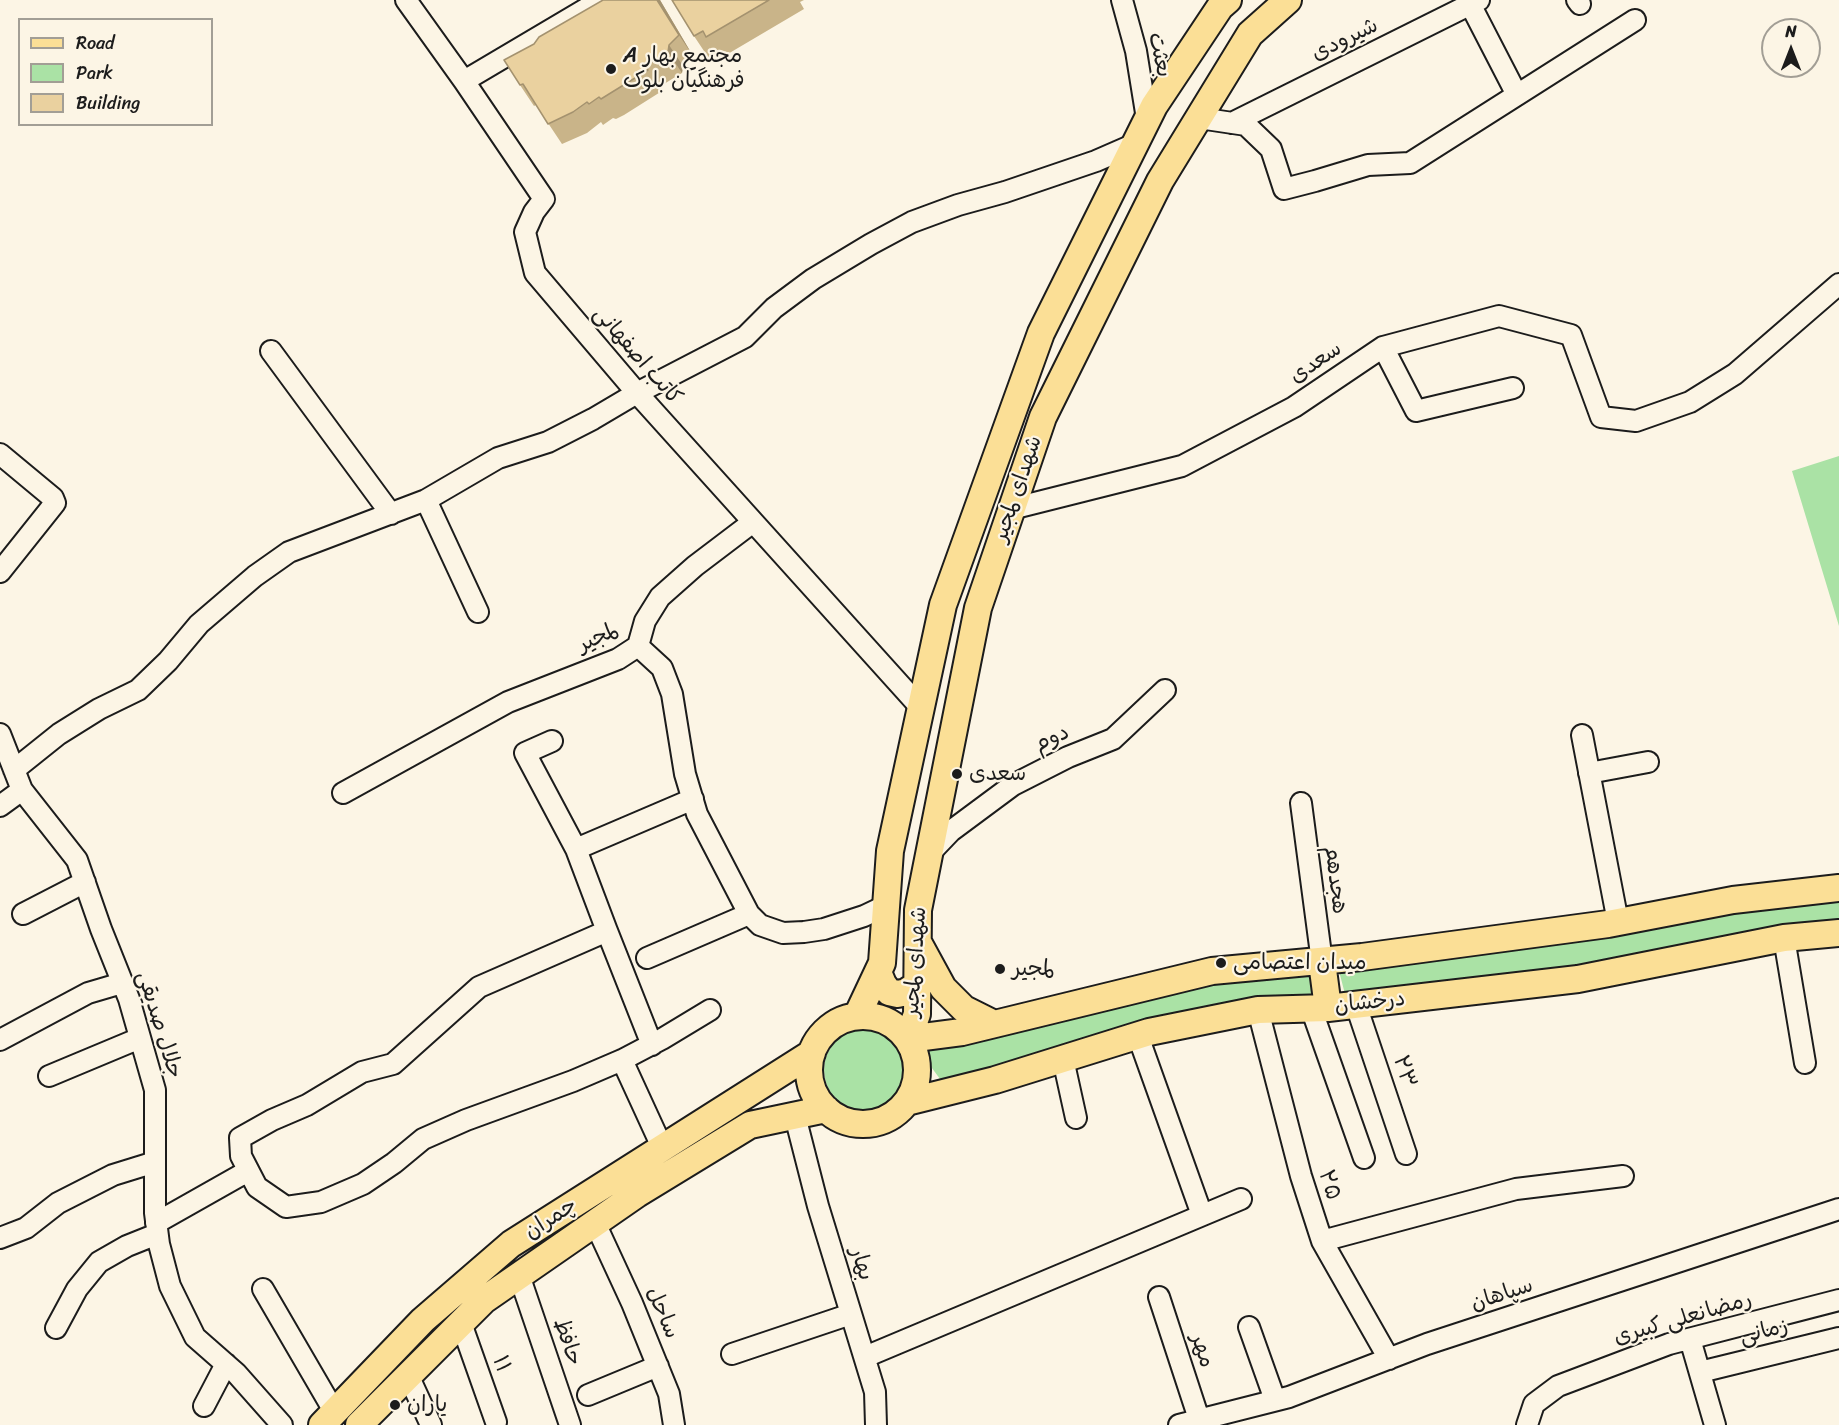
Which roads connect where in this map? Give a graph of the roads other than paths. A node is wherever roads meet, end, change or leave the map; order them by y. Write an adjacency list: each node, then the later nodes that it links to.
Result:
1 (406, 0): 8 (street, کاتب اصفهانی)
2 (601, 0): 8 (street)
3 (1122, 0): 11 (street, بعثت)
4 (1228, 0): 11 (main road, شهدای لمجیر)
5 (1288, 0): 10 (main road, شهدای لمجیر)
6 (1474, 2): 9 (street); 12 (street, شیرودی)
7 (1635, 20): 9 (street)
8 (464, 81): 18 (street, کاتب اصفهانی)
9 (1517, 95): 12 (street)
10 (1199, 118): 12 (street); 21 (main road, شهدای لمجیر)
11 (1147, 119): 13 (main road, شهدای لمجیر)
12 (1232, 123)
13 (1135, 144): 18 (street); 28 (main road, شهدای لمجیر)
14 (1839, 285): 15 (street, سعدی)
15 (1383, 347): 17 (street); 21 (street, سعدی)
16 (271, 351): 22 (street)
17 (1513, 388)
18 (637, 393): 20 (street); 23 (street, کاتب اصفهانی)
19 (0, 454): 24 (street)
20 (426, 500): 22 (street); 25 (street)
21 (1011, 509): 41 (main road, شهدای لمجیر)
22 (391, 514): 33 (street)
23 (753, 522): 26 (street); 28 (street, کاتب اصفهانی)
24 (0, 572)
25 (478, 612)
26 (638, 646): 36 (street, لمجیر); 37 (street, لمجیر)
27 (1166, 690): 41 (street, دوم)
28 (921, 708): 44 (main road, شهدای لمجیر)
29 (0, 734): 33 (street, جلال صدیقی)
30 (1582, 735): 34 (street)
31 (552, 741): 40 (street)
32 (1648, 762): 34 (street)
33 (14, 770): 35 (street, جلال صدیقی)
34 (1589, 773): 47 (street)
35 (22, 790): 39 (street); 42 (street, جلال صدیقی)
36 (343, 793)
37 (693, 798): 40 (street); 46 (street, لمجیر)
38 (1301, 803): 53 (street, هجدهم)
39 (0, 806)
40 (576, 849): 48 (street)
41 (929, 854): 51 (main road, شهدای لمجیر)
42 (85, 882): 45 (street); 55 (street, جلال صدیقی)
43 (1839, 888): 47 (main road, درخشان)
44 (887, 905): 46 (street, لمجیر); 54 (main road, شهدای لمجیر)
45 (23, 914)
46 (749, 914): 52 (street)
47 (1618, 922): 53 (main road, درخشان)
48 (608, 931): 67 (street); 81 (street)
49 (1839, 933): 50 (main road, درخشان)
50 (1784, 938): 57 (main road, درخشان); 71 (street)
51 (918, 942): 56 (main road, شهدای لمجیر); 62 (main road)
52 (648, 958)
53 (1322, 962): 58 (main road); 62 (main road, درخشان)
54 (878, 972): 56 (main road); 61 (main road, شهدای لمجیر)
55 (122, 983): 64 (street, جلال صدیقی); 66 (street)
56 (918, 984): 65 (main road, شهدای لمجیر)
57 (1356, 1005): 58 (main road, درخشان); 78 (street, ۲۳)
58 (1320, 1008): 60 (main road, درخشان); 79 (street)
59 (710, 1010): 67 (street)
60 (1258, 1010): 63 (main road, درخشان); 89 (street, ۲۵)
61 (858, 1016): 65 (main road); 68 (main road)
62 (993, 1024): 65 (main road, درخشان)
63 (1138, 1036): 69 (main road, درخشان); 85 (street)
64 (140, 1038): 72 (street); 80 (street, جلال صدیقی)
65 (908, 1039): 73 (main road)
66 (0, 1040)
67 (652, 1045): 70 (street)
68 (812, 1053): 74 (main road); 77 (main road, چمران)
69 (1063, 1059): 73 (main road, درخشان); 76 (street)
70 (622, 1060): 77 (street); 81 (street)
71 (1805, 1063)
72 (49, 1076)
73 (907, 1102): 74 (main road)
74 (826, 1109): 75 (main road, چمران)
75 (795, 1116): 86 (main road, چمران); 94 (street, بهار)
76 (1076, 1118)
77 (662, 1147): 110 (main road, چمران)
78 (1406, 1154)
79 (1364, 1158)
80 (155, 1162): 87 (street, جلال صدیقی); 88 (street)
81 (248, 1171): 87 (street)
82 (1623, 1176): 89 (street)
83 (1241, 1198): 85 (street)
84 (1839, 1209): 102 (street, سپاهان)
85 (1202, 1215): 101 (street)
86 (595, 1223): 90 (main road, چمران); 104 (street, ساحل)
87 (157, 1228): 97 (street); 103 (street, جلال صدیقی)
88 (0, 1238)
89 (1322, 1241): 102 (street, ۲۵)
90 (519, 1275): 95 (main road, چمران); 118 (street, حافظ)
91 (263, 1289): 110 (street)
92 (1159, 1298): 111 (street, مهر)
93 (1839, 1300): 98 (street, رمضانعلی کبیری)
94 (851, 1314): 100 (street); 101 (street, بهار)
95 (461, 1323): 106 (main road, چمران); 113 (street, ۱۱)
96 (1249, 1327): 108 (street)
97 (56, 1328)
98 (1690, 1338): 105 (street); 112 (street, رمضانعلی کبیری)
99 (1839, 1338): 105 (street, زمانی)
100 (732, 1354)
101 (864, 1358): 119 (street, بهار)
102 (1389, 1359): 108 (street, سپاهان)
103 (226, 1364): 109 (street); 115 (street, جلال صدیقی)
104 (658, 1366): 107 (street); 114 (street, ساحل)
105 (1700, 1372): 122 (street)
106 (408, 1376): 116 (main road, چمران); 117 (street)
107 (588, 1395)
108 (1275, 1400): 111 (street, سپاهان)
109 (204, 1406)
110 (328, 1418)
111 (1199, 1419): 120 (street, سپاهان)
112 (1528, 1421): 121 (street)
113 (496, 1422)
114 (672, 1424)
115 (282, 1425)
116 (359, 1425)
117 (431, 1425)
118 (570, 1425)
119 (876, 1425)
120 (1179, 1425)
121 (1508, 1425)
122 (1715, 1425)

